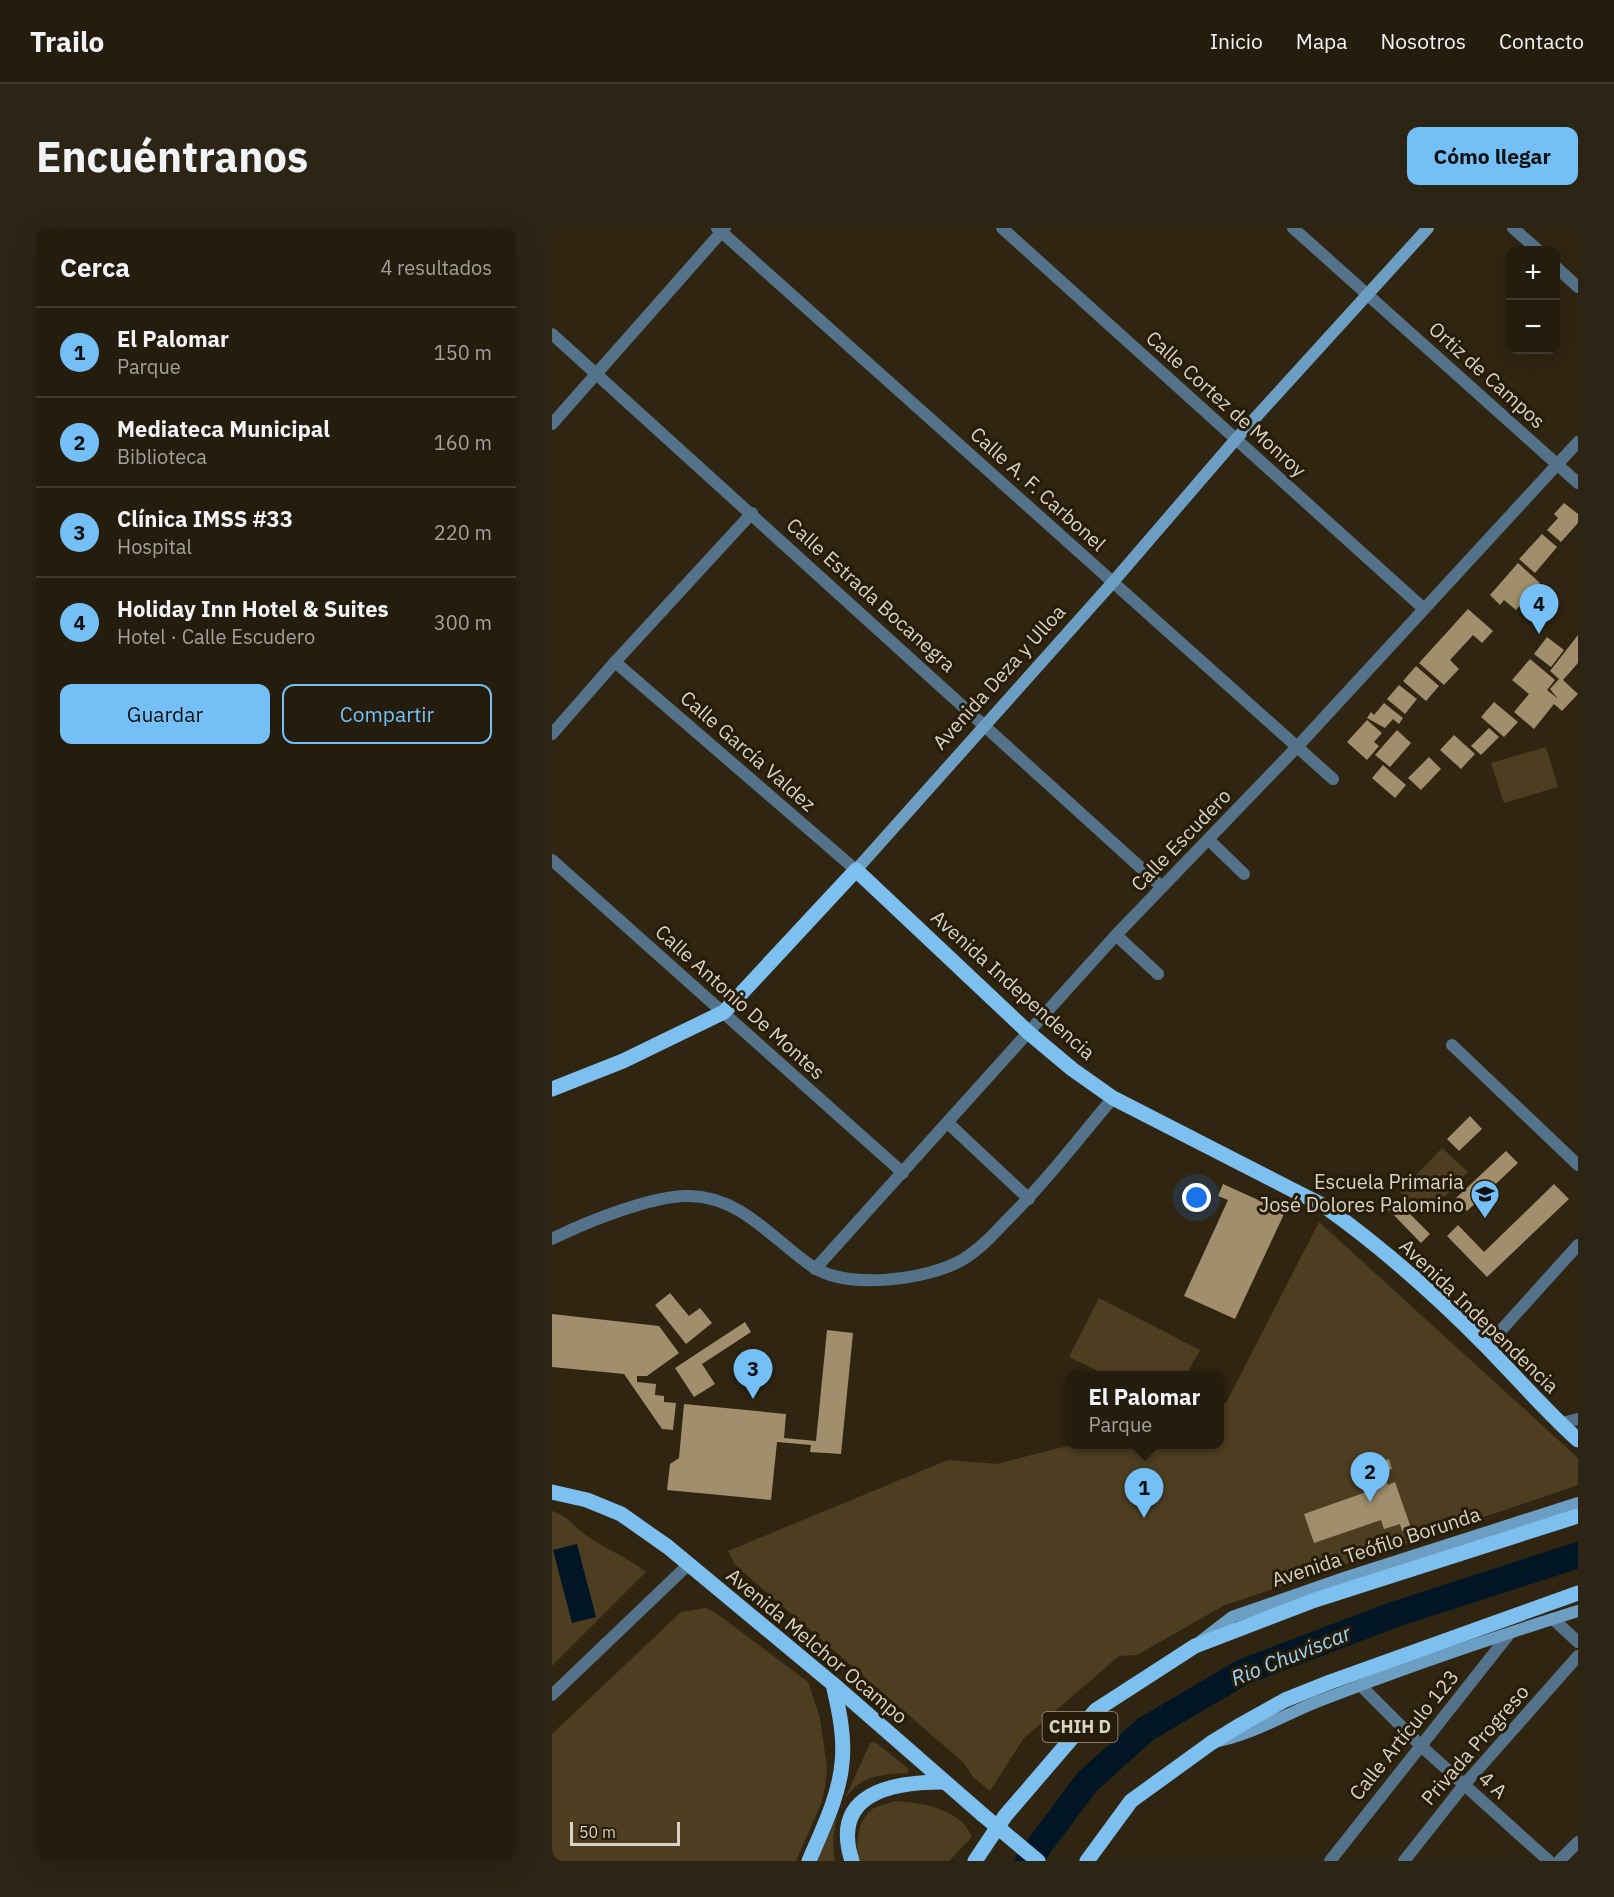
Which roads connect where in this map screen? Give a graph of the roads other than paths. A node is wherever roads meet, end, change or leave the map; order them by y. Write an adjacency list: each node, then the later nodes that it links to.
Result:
1 (1002, 228): 13 (street, Calle Cortez de Monroy)
2 (1293, 228): 9 (street, Ortiz de Campos)
3 (1428, 228): 9 (main road, Avenida Deza y Ulloa)
4 (1513, 228): 6 (street)
5 (722, 229): 11 (street); 18 (street, Calle A. F. Carbonel)
6 (1533, 246)
7 (1560, 271): 8 (street)
8 (1578, 287)
9 (1369, 296): 13 (main road, Avenida Deza y Ulloa); 15 (street, Ortiz de Campos)
10 (552, 334): 11 (street, Calle Estrada Bocanegra)
11 (597, 373): 12 (street); 17 (street, Calle Estrada Bocanegra)
12 (552, 424)
13 (1236, 439): 18 (main road, Avenida Deza y Ulloa); 19 (street, Calle Cortez de Monroy)
14 (1578, 442): 15 (street, Calle Escudero)
15 (1558, 465): 16 (street, Ortiz de Campos); 19 (street, Calle Escudero)
16 (1578, 483)
17 (752, 513): 20 (street); 21 (street, Calle Estrada Bocanegra)
18 (1113, 582): 21 (main road, Avenida Deza y Ulloa); 23 (street, Calle A. F. Carbonel)
19 (1423, 608): 23 (street, Calle Escudero)
20 (615, 662): 22 (street); 27 (street, Calle García Valdez)
21 (984, 724): 27 (main road, Avenida Deza y Ulloa); 29 (street, Calle Estrada Bocanegra)
22 (552, 734)
23 (1297, 747): 24 (street, Calle A. F. Carbonel); 25 (street, Calle Escudero)
24 (1333, 779)
25 (1209, 840): 28 (street); 29 (street, Calle Escudero)
26 (552, 860): 32 (street, Calle Antonio De Montes)
27 (856, 870): 32 (main road, Avenida Deza y Ulloa); 33 (main road, Avenida Independencia)
28 (1244, 874)
29 (1162, 887): 30 (street, Calle Escudero)
30 (1116, 935): 31 (street); 33 (street, Calle Escudero)
31 (1158, 974)
32 (724, 1012): 35 (main road, Avenida Deza y Ulloa); 39 (street, Calle Antonio De Montes)
33 (1029, 1033): 36 (main road, Avenida Independencia); 37 (street, Calle Escudero)
34 (1452, 1045): 38 (street)
35 (552, 1089)
36 (1113, 1098): 40 (street); 44 (main road, Avenida Independencia)
37 (948, 1123): 39 (street, Calle Escudero); 40 (street)
38 (1578, 1165)
39 (903, 1173): 43 (street, Calle Escudero)
40 (1029, 1199): 43 (street)
41 (552, 1239): 43 (street)
42 (1578, 1245): 44 (street)
43 (815, 1269)
44 (1486, 1347): 46 (main road, Avenida Independencia)
45 (1578, 1419): 46 (street)
46 (1559, 1424): 47 (main road, Avenida Independencia)
47 (1577, 1438)
48 (552, 1492): 50 (main road, Avenida Melchor Ocampo)
49 (1576, 1508): 56 (main road, Avenida Teófilo Borunda / CHIH D); 56 (main road, Avenida Teófilo Borunda)
50 (689, 1564): 58 (main road, Avenida Melchor Ocampo); 60 (street)
51 (1578, 1593): 61 (main road)
52 (1578, 1611): 53 (main road)
53 (1552, 1619): 54 (main road); 55 (street)
54 (1510, 1633): 59 (main road); 62 (street, Calle Artículo 123)
55 (1578, 1642)
56 (1195, 1646): 68 (main road, Avenida Teófilo Borunda / CHIH D)
57 (1578, 1656): 64 (street, Privada Progreso)
58 (833, 1684): 63 (main road, Avenida Melchor Ocampo); 66 (main road)
59 (1361, 1686): 61 (main road); 62 (street, 4 A)
60 (552, 1695)
61 (1211, 1743): 70 (main road)
62 (1421, 1746): 64 (street, 4 A); 71 (street, Calle Artículo 123)
63 (943, 1782): 67 (main road); 69 (main road, Avenida Melchor Ocampo, bridge)
64 (1464, 1785): 72 (street, Privada Progreso); 73 (street, 4 A)
65 (1578, 1842): 74 (street)
66 (809, 1861)
67 (852, 1861)
68 (975, 1861)
69 (1038, 1861)
70 (1087, 1861)
71 (1330, 1861)
72 (1404, 1861)
73 (1549, 1861)
74 (1559, 1861)

